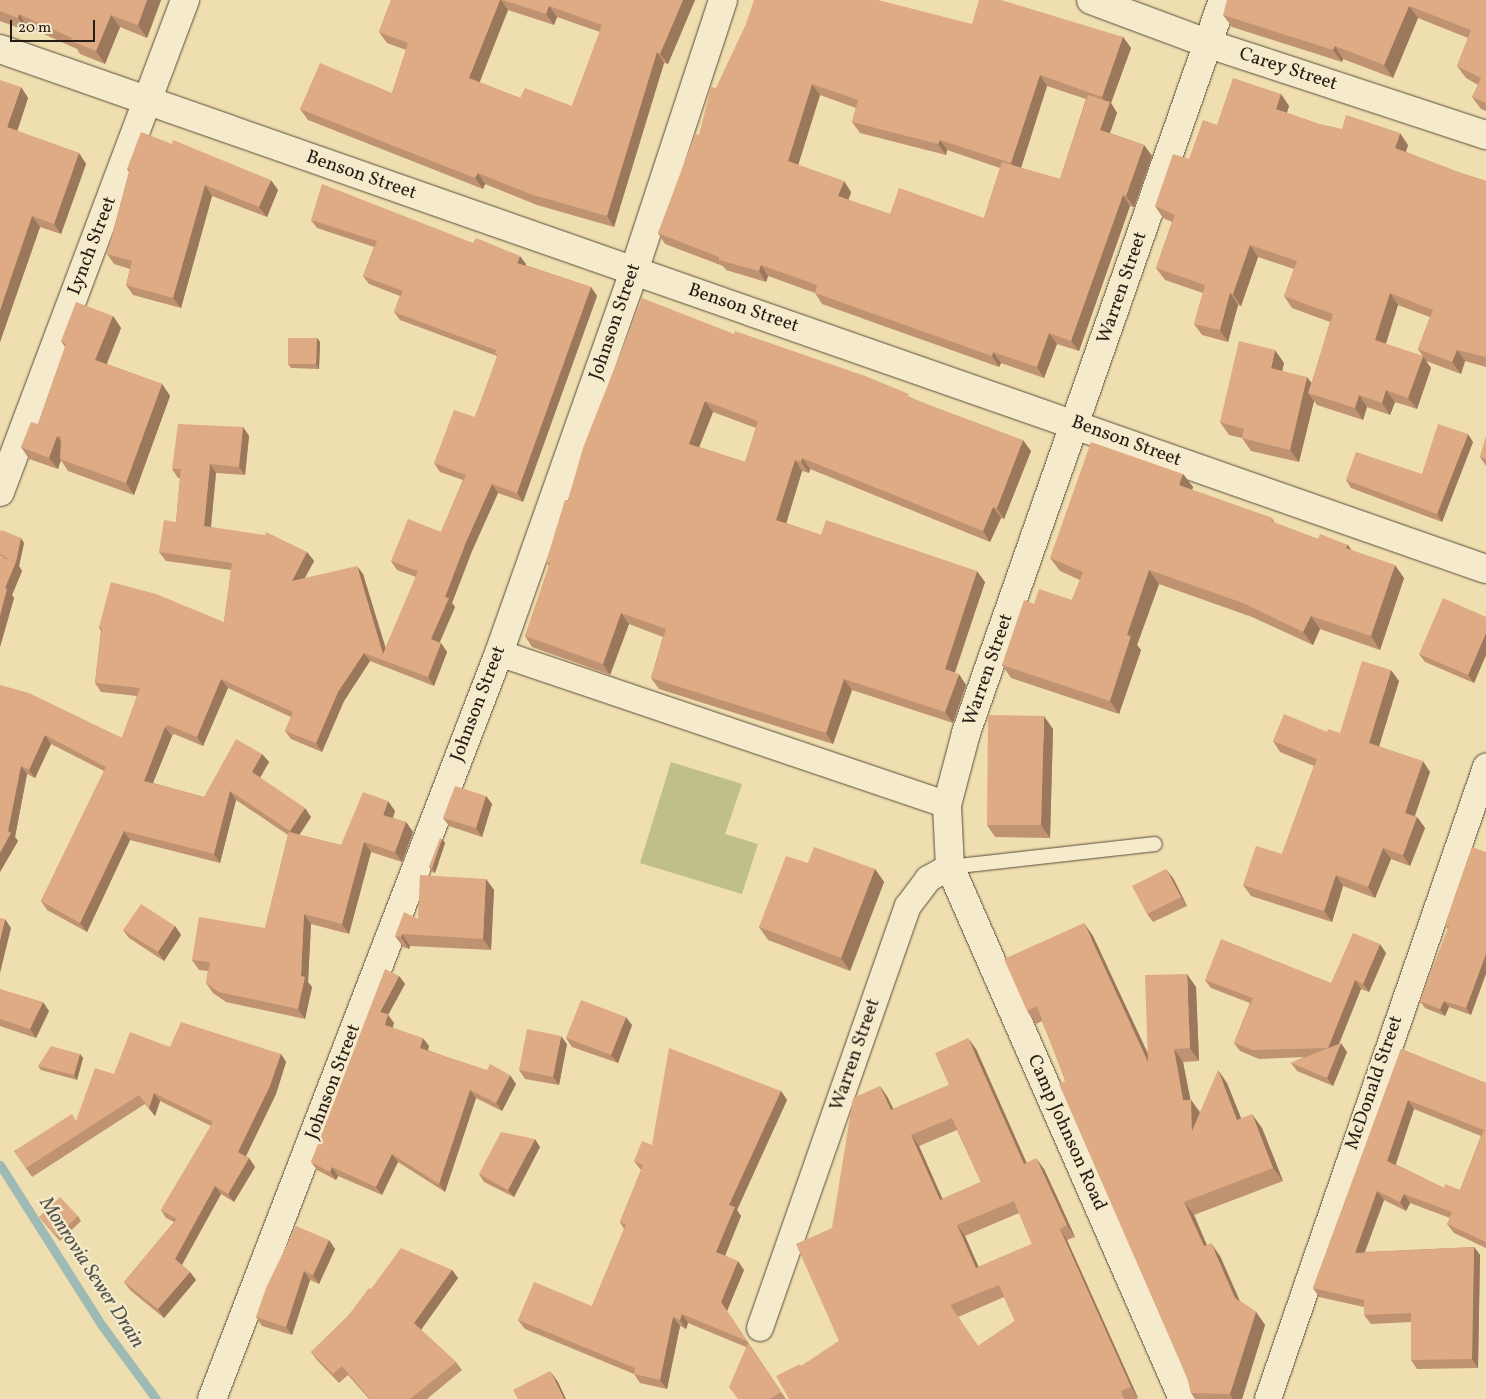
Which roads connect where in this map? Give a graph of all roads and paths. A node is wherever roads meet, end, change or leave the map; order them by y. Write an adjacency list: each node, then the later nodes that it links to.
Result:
1 (185, 0): 7 (street, Lynch Street)
2 (723, 0): 9 (street, Johnson Street)
3 (1091, 0): 5 (street, Carey Street)
4 (1223, 0): 5 (street, Warren Street)
5 (1209, 44): 8 (street, Carey Street); 10 (street, Warren Street)
6 (0, 49): 7 (street, Benson Street)
7 (147, 102): 9 (street, Benson Street); 11 (street, Lynch Street)
8 (1486, 135)
9 (634, 271): 10 (street, Benson Street); 13 (street, Johnson Street)
10 (1075, 424): 12 (street, Benson Street); 15 (street, Warren Street)
11 (0, 492)
12 (1486, 569)
13 (499, 653): 15 (street); 19 (street, Johnson Street)
14 (1486, 768): 21 (street, McDonald Street)
15 (947, 805): 17 (street, Warren Street)
16 (1155, 844): 17 (lane)
17 (950, 867): 18 (street, Warren Street); 20 (street, Camp Johnson Road)
18 (760, 1328)
19 (212, 1399)
20 (1183, 1399)
21 (1268, 1399)

